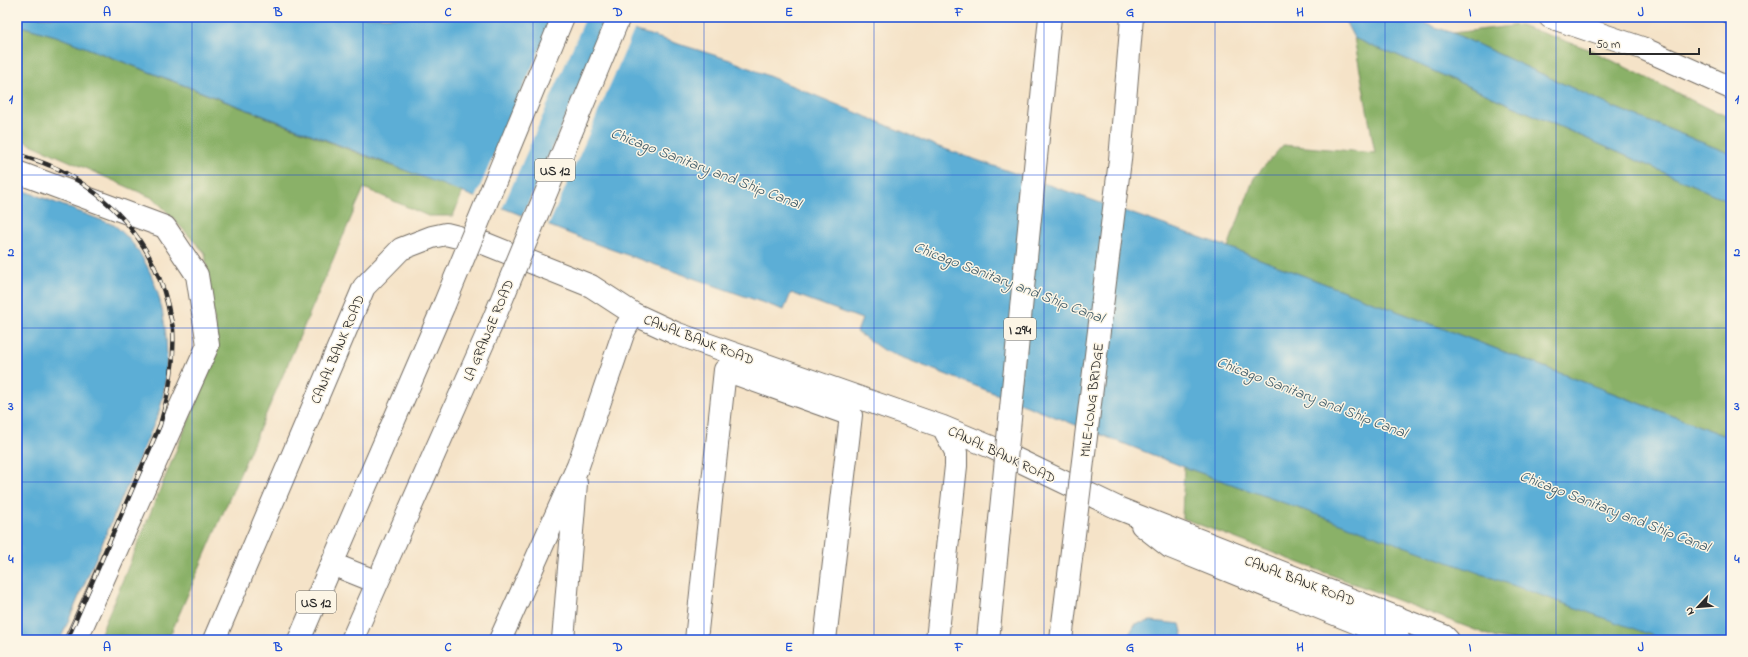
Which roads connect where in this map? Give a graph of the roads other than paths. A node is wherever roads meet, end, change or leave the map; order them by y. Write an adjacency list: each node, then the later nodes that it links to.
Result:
1 (563, 17): 12 (main road, US 12, bridge)
2 (619, 17): 13 (main road, LA GRANGE ROAD / US 12, bridge)
3 (1050, 17): 23 (main road, I 294, bridge)
4 (1132, 17): 24 (main road, MILE-LONG BRIDGE, bridge)
5 (1550, 17): 6 (main road)
6 (1731, 88)
7 (17, 172): 14 (main road)
8 (634, 314): 9 (main road, CANAL BANK ROAD); 10 (main road); 15 (main road, CANAL BANK ROAD)
9 (943, 427): 11 (main road, CANAL BANK ROAD); 22 (main road)
10 (578, 466): 18 (main road); 19 (main road)
11 (1120, 509): 25 (main road); 26 (main road, CANAL BANK ROAD)
12 (332, 564): 13 (main road); 16 (main road, US 12)
13 (377, 582): 17 (main road, LA GRANGE ROAD / US 12)
14 (76, 640)
15 (214, 640)
16 (299, 640)
17 (352, 640)
18 (500, 640)
19 (563, 640)
20 (696, 640): 21 (main road)
21 (825, 640)
22 (937, 640)
23 (988, 640)
24 (1061, 640)
25 (1399, 640)
26 (1448, 640)

